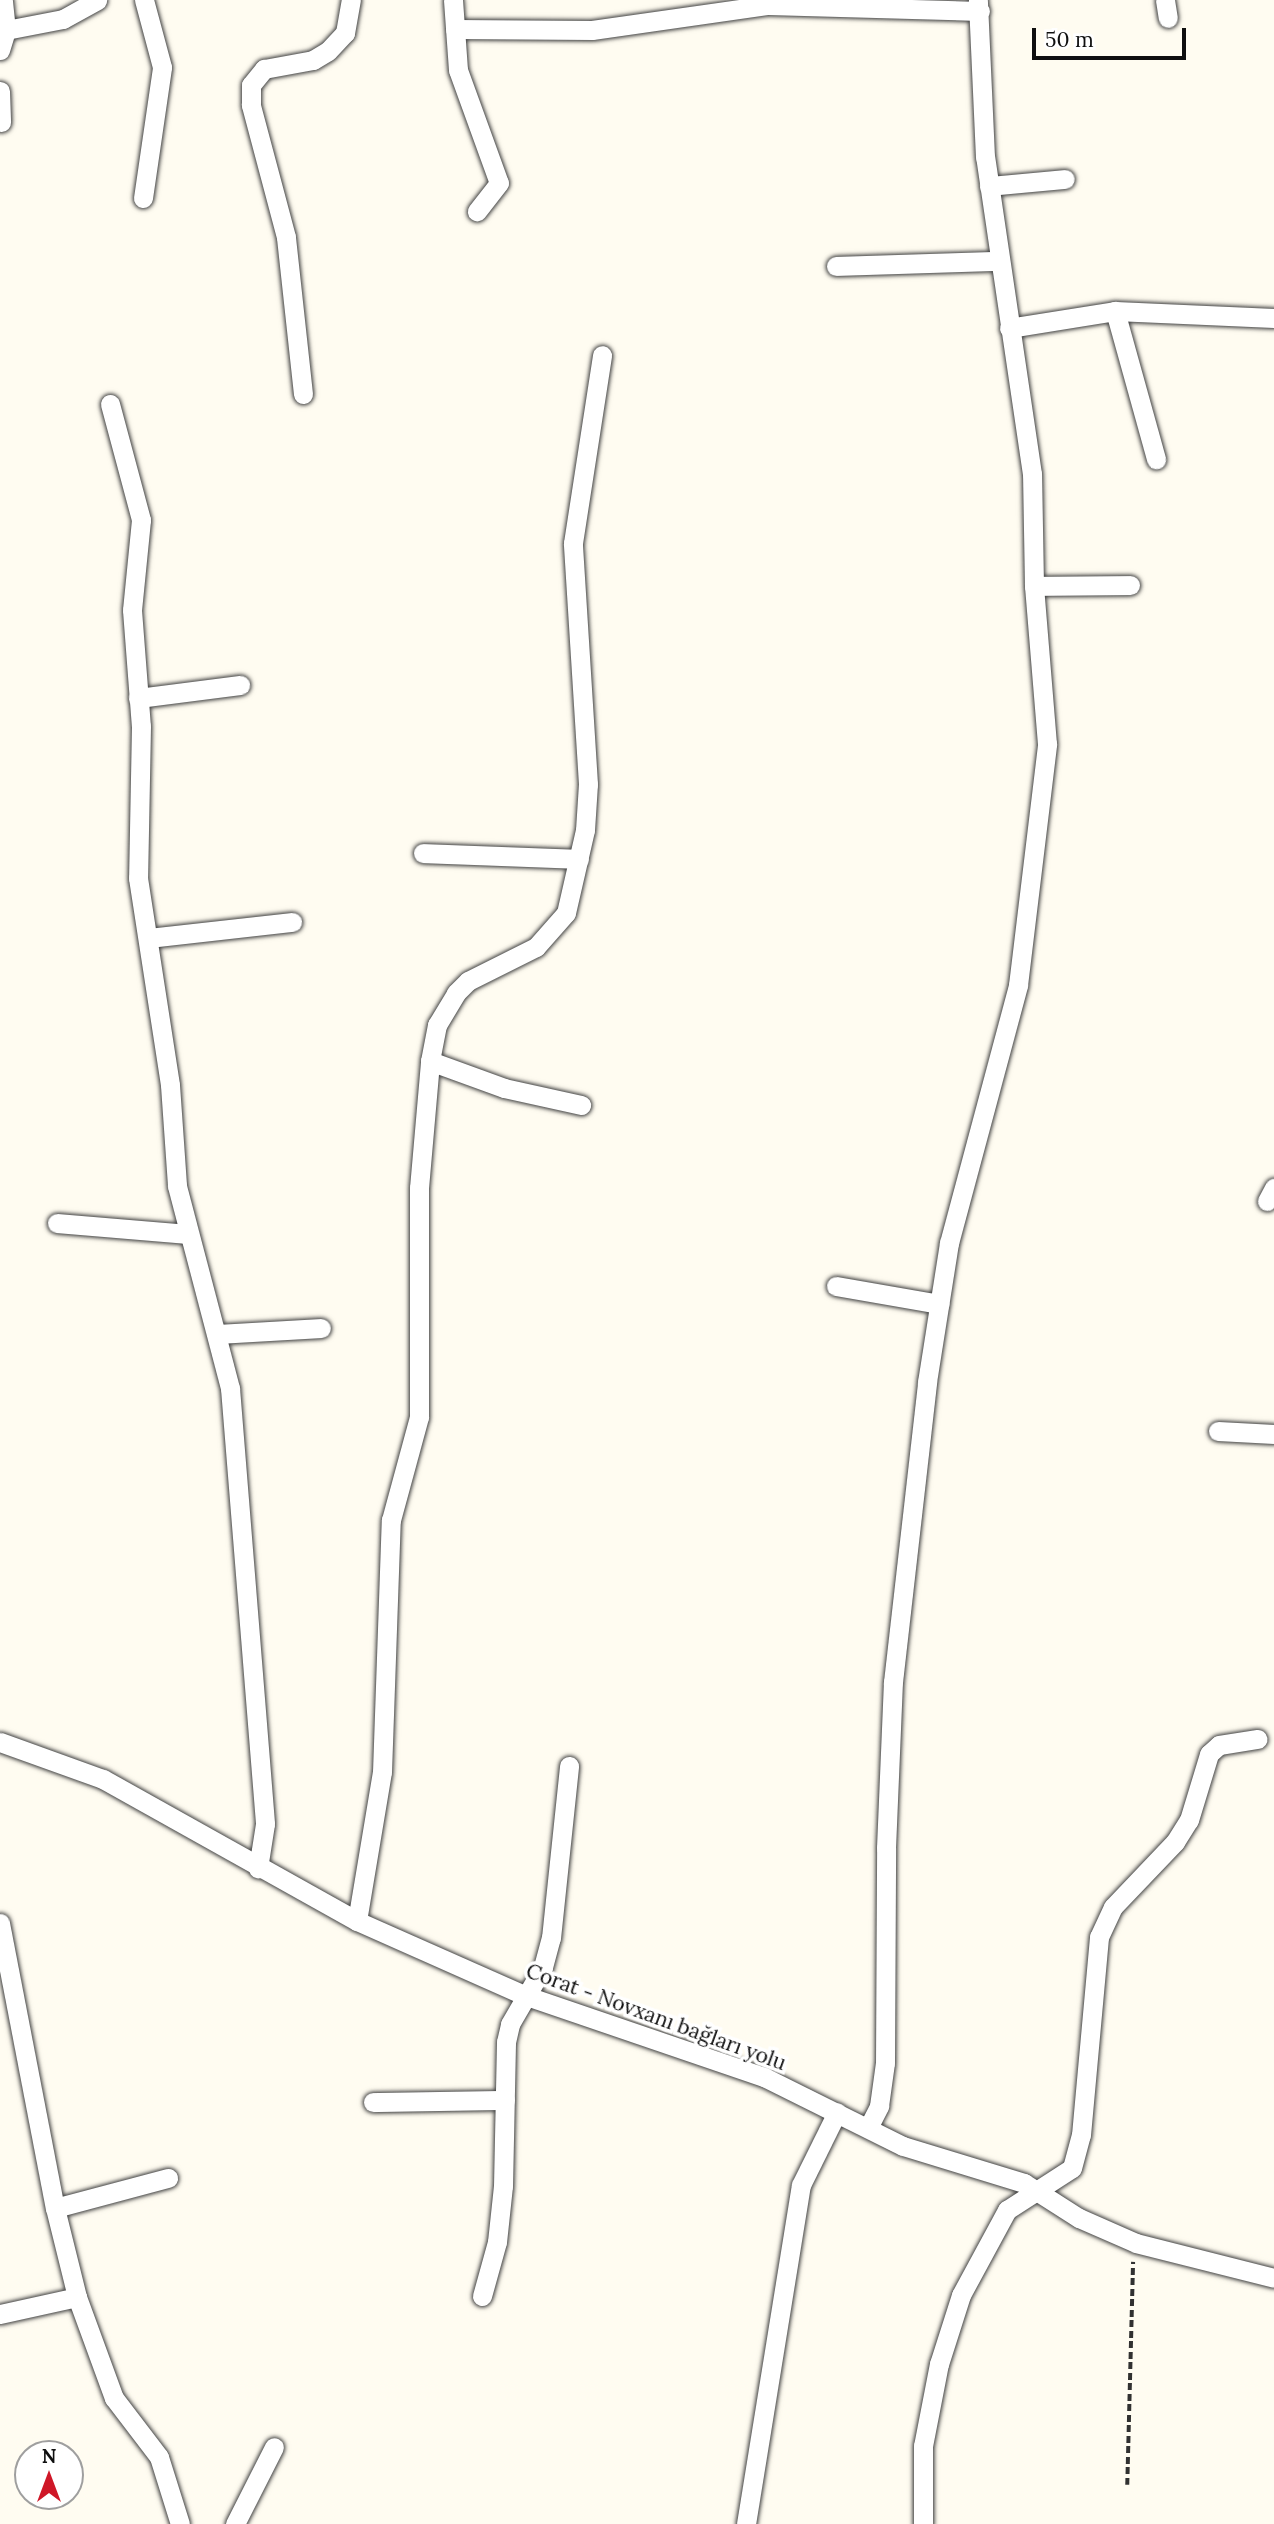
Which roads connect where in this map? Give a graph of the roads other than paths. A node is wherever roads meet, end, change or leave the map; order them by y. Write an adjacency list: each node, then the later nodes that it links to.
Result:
1 (3, 0): 8 (street)
2 (97, 0): 8 (street)
3 (144, 0): 14 (street)
4 (351, 0): 22 (street)
5 (453, 0): 7 (street)
6 (979, 5): 7 (street); 13 (street)
7 (455, 29): 15 (street)
8 (6, 30): 9 (street)
9 (0, 50)
10 (0, 91): 11 (street)
11 (1, 122)
12 (1065, 179): 13 (street)
13 (989, 186): 16 (street)
14 (143, 198)
15 (477, 211)
16 (999, 261): 17 (street); 20 (street)
17 (836, 266)
18 (1115, 311): 19 (street); 20 (street); 24 (street)
19 (1274, 318)
20 (1009, 327): 26 (street)
21 (602, 355): 30 (street)
22 (303, 394)
23 (110, 404): 28 (street)
24 (1156, 459)
25 (1130, 585): 26 (street)
26 (1034, 586): 38 (street)
27 (240, 685): 28 (street)
28 (138, 698): 32 (street)
29 (423, 853): 30 (street)
30 (579, 859): 33 (street)
31 (292, 922): 32 (street)
32 (149, 938): 36 (street)
33 (430, 1061): 34 (street); 47 (street)
34 (581, 1105)
35 (57, 1223): 36 (street)
36 (188, 1234): 40 (street)
37 (836, 1286): 38 (street)
38 (939, 1304): 53 (street)
39 (321, 1328): 40 (street)
40 (218, 1334): 46 (street)
41 (1218, 1432): 42 (street)
42 (1274, 1434)
43 (1258, 1739): 55 (street)
44 (0, 1742): 46 (street, Corat - Novxanı bağları yolu)
45 (569, 1766): 49 (street)
46 (258, 1868): 47 (street, Corat - Novxanı bağları yolu)
47 (357, 1920): 49 (street, Corat - Novxanı bağları yolu)
48 (0, 1923): 56 (street)
49 (524, 1995): 50 (street); 52 (street, Corat - Novxanı bağları yolu)
50 (505, 2100): 51 (street); 58 (street)
51 (373, 2102)
52 (837, 2112): 53 (street, Corat - Novxanı bağları yolu); 64 (street)
53 (868, 2129): 55 (street, Corat - Novxanı bağları yolu)
54 (168, 2178): 56 (street)
55 (1034, 2189): 57 (street, Corat - Novxanı bağları yolu); 65 (street)
56 (55, 2208): 59 (street)
57 (1274, 2277)
58 (482, 2296)
59 (77, 2297): 60 (street); 62 (street)
60 (0, 2314)
61 (274, 2447): 63 (street)
62 (180, 2524)
63 (235, 2524)
64 (746, 2524)
65 (923, 2524)

